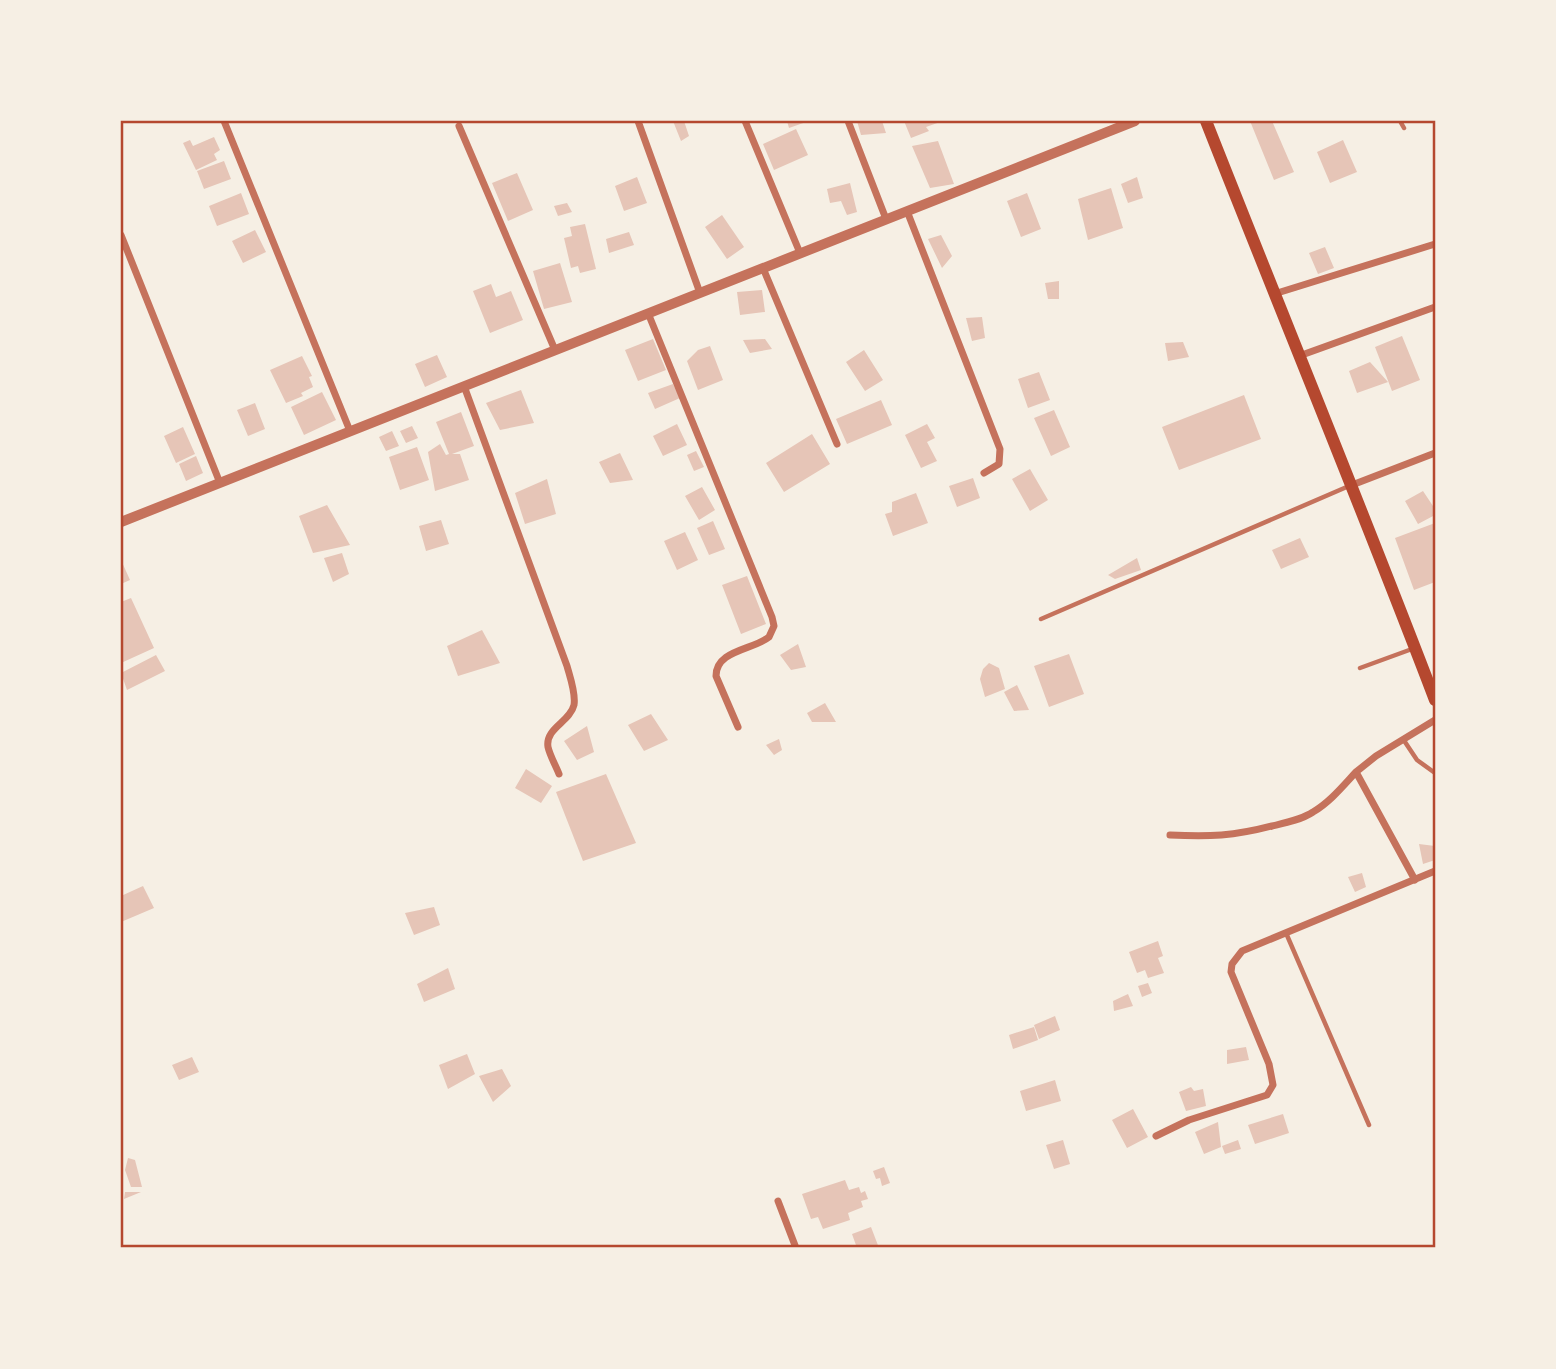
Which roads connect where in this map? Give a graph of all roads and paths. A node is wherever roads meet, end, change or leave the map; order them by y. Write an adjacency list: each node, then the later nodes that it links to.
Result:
1 (224, 121): 23 (street)
2 (638, 121): 16 (street)
3 (745, 121): 14 (street)
4 (848, 121): 11 (street)
5 (1135, 121): 10 (street)
6 (1206, 121): 17 (main road)
7 (1401, 121): 9 (lane)
8 (459, 125): 20 (street)
9 (1404, 128)
10 (907, 211): 11 (street); 26 (street)
11 (886, 219): 14 (street)
12 (121, 235): 27 (street)
13 (1435, 244): 17 (street)
14 (800, 253): 15 (street)
15 (763, 268): 16 (street); 24 (street)
16 (700, 293): 19 (street)
17 (1274, 294): 21 (main road)
18 (1435, 307): 21 (street)
19 (648, 313): 20 (street); 35 (street)
20 (555, 350): 22 (street)
21 (1298, 356): 28 (main road)
22 (464, 386): 23 (street); 39 (street)
23 (350, 431): 27 (street)
24 (837, 444)
25 (1435, 453): 28 (street)
26 (984, 473)
27 (220, 483): 29 (street)
28 (1352, 485): 30 (lane); 31 (main road)
29 (121, 522)
30 (1041, 619)
31 (1415, 648): 32 (lane); 33 (main road)
32 (1360, 668)
33 (1435, 700)
34 (1435, 720): 36 (street)
35 (738, 727)
36 (1403, 739): 37 (street); 38 (lane)
37 (1356, 772): 40 (street); 42 (street)
38 (1435, 773)
39 (559, 774)
40 (1170, 835)
41 (1435, 871): 42 (street)
42 (1415, 880): 43 (street)
43 (1286, 932): 44 (lane); 45 (street)
44 (1369, 1125)
45 (1156, 1136)
46 (778, 1201): 47 (street)
47 (796, 1248)

